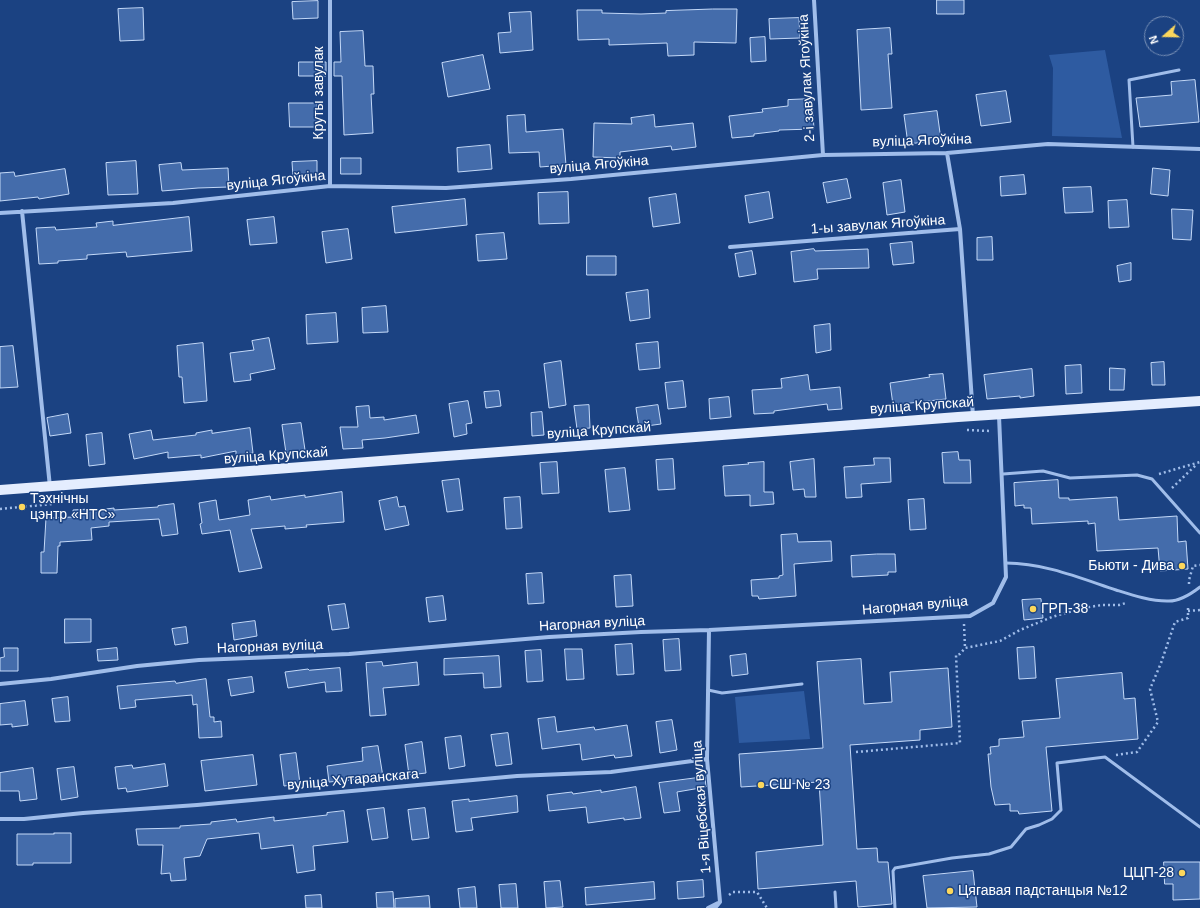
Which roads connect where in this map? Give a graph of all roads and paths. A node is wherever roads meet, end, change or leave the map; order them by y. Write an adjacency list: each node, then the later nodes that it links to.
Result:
1 (330, 0): 8 (street, Круты завулак)
2 (814, 0): 7 (street, 2-і завулак Ягоўкіна)
3 (1180, 70): 4 (lane)
4 (1133, 147): 5 (street, вуліца Ягоўкіна); 6 (street, вуліца Ягоўкіна)
5 (1200, 149)
6 (947, 153): 7 (street, вуліца Ягоўкіна); 11 (street)
7 (823, 155): 8 (street, вуліца Ягоўкіна)
8 (330, 186): 9 (street, вуліца Ягоўкіна)
9 (22, 211): 10 (street, вуліца Ягоўкіна); 21 (street)
10 (0, 213)
11 (960, 229): 12 (street, 1-ы завулак Ягоўкіна); 15 (street, 1-ы завулак Ягоўкіна)
12 (730, 247)
13 (1200, 401): 14 (main road, вуліца Крупскай)
14 (999, 414): 15 (main road, вуліца Крупскай); 17 (street, Нагорная вуліца)
15 (973, 416): 21 (main road, вуліца Крупскай)
16 (966, 430): 17 (path)
17 (999, 431): 19 (street, Нагорная вуліца)
18 (1199, 461): 20 (path); 23 (path)
19 (1003, 474): 20 (lane); 27 (street, Нагорная вуліца)
20 (1152, 479): 23 (lane)
21 (50, 487): 22 (main road, вуліца Крупскай)
22 (0, 490)
23 (1165, 494): 26 (lane)
24 (52, 504): 25 (path)
25 (0, 509)
26 (1200, 533)
27 (1006, 563): 29 (lane); 32 (street, Нагорная вуліца)
28 (1200, 587): 29 (lane)
29 (1143, 598): 35 (path)
30 (1200, 610): 31 (path)
31 (1188, 612)
32 (964, 616): 34 (street, Нагорная вуліца); 35 (path)
33 (1188, 618): 40 (path)
34 (709, 630): 36 (street, Нагорная вуліца); 38 (street, 1-я Віцебская вуліца)
35 (966, 648): 39 (path)
36 (0, 684)
37 (802, 684): 38 (lane)
38 (708, 690): 41 (street, 1-я Віцебская вуліца)
39 (856, 752)
40 (1105, 756): 43 (lane); 50 (lane)
41 (707, 759): 42 (street, вуліца Хутаранскага); 45 (street, 1-я Віцебская вуліца)
42 (0, 819)
43 (1200, 826)
44 (835, 892): 49 (lane)
45 (720, 902): 46 (street); 47 (street); 48 (path)
46 (708, 908)
47 (715, 908)
48 (767, 908)
49 (836, 908)
50 (895, 908)

